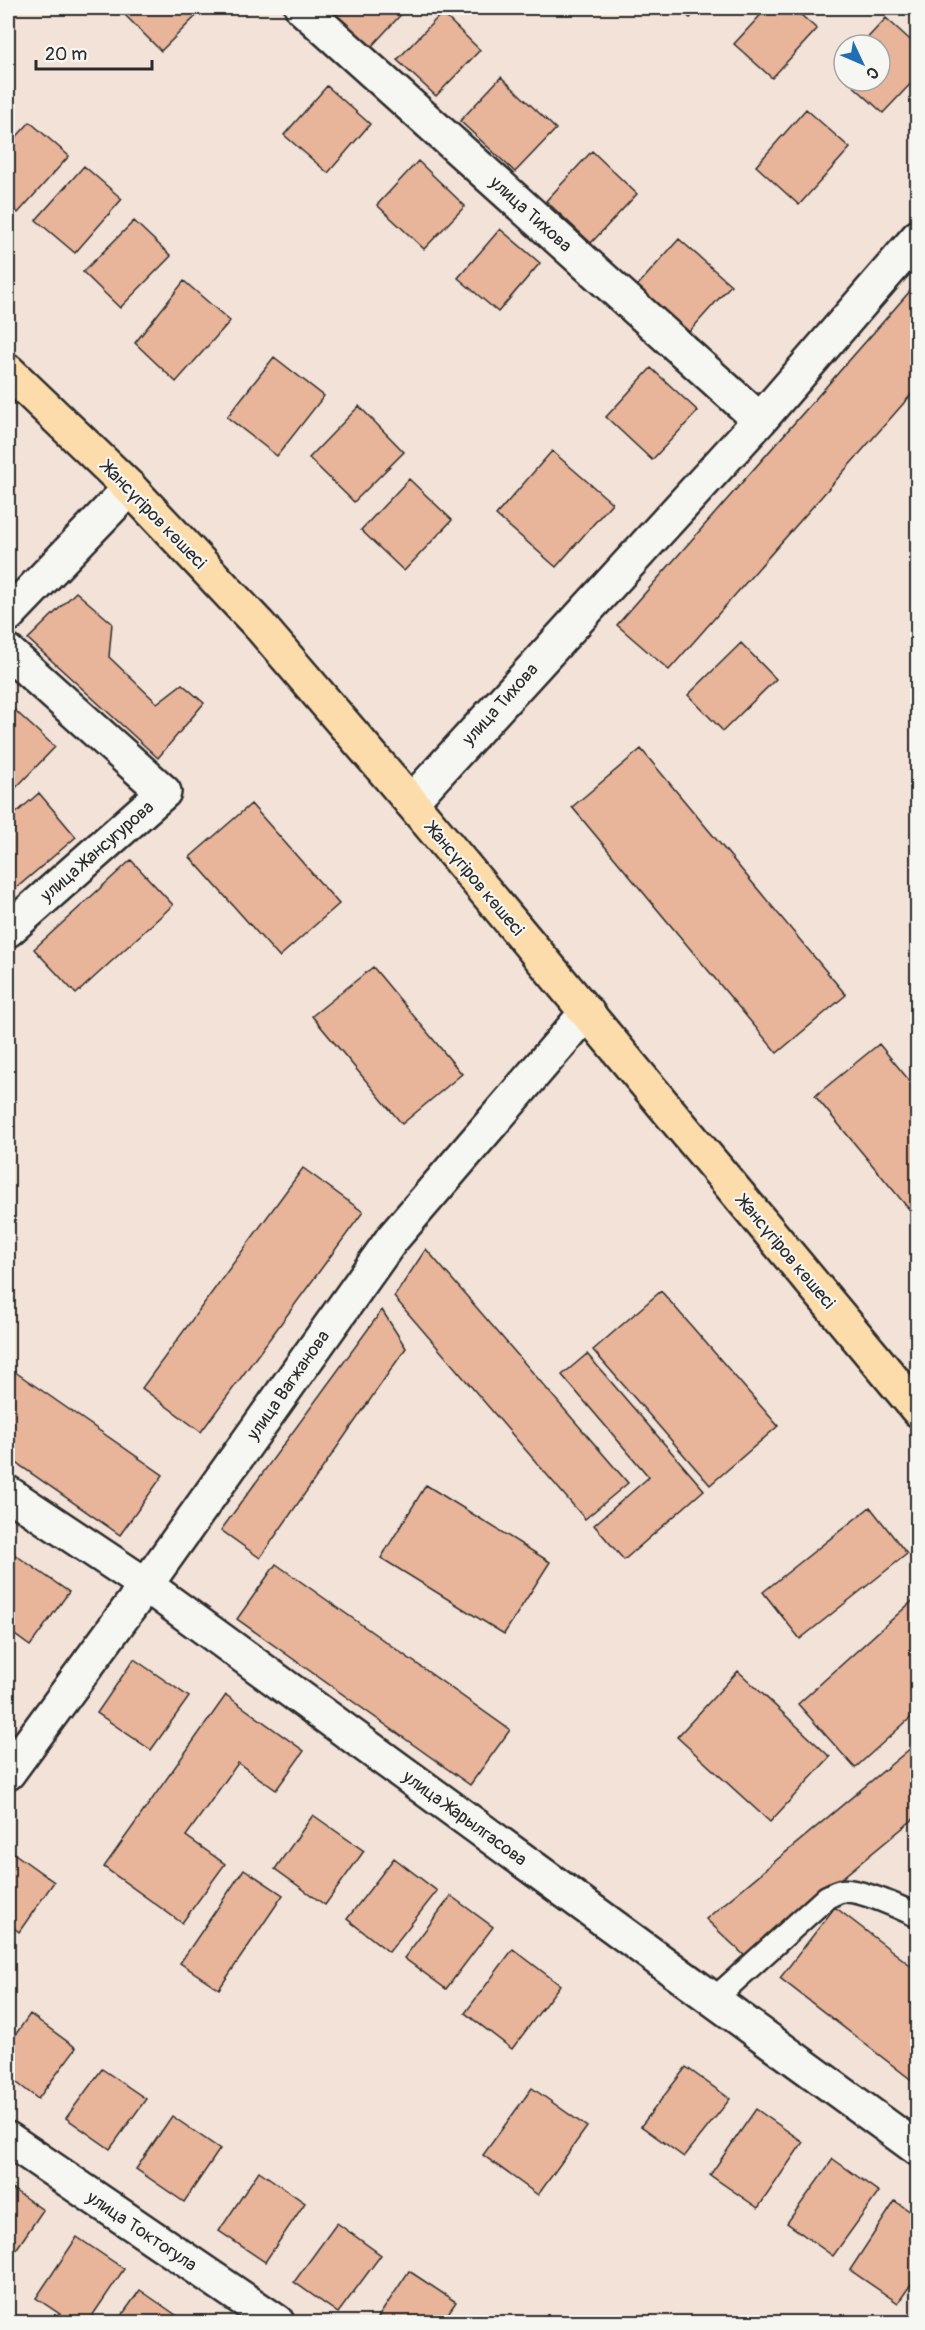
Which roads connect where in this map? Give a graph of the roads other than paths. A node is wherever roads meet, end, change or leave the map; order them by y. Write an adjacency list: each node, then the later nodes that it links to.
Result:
1 (302, 8): 4 (street, улица Тихова)
2 (918, 237): 4 (street, улица Тихова)
3 (8, 371): 5 (main road, Жансүгіров көшесі)
4 (760, 420): 8 (street, улица Тихова)
5 (130, 488): 6 (street); 8 (main road, Жансүгіров көшесі)
6 (8, 615)
7 (8, 652): 9 (street, улица Жансугурова)
8 (411, 802): 10 (main road, Жансүгіров көшесі)
9 (8, 930)
10 (587, 1012): 11 (main road, Жансүгіров көшесі); 13 (street, улица Вагжанова)
11 (918, 1410)
12 (8, 1493): 13 (street, улица Жарылгасова)
13 (146, 1585): 14 (street, улица Вагжанова); 16 (street, улица Жарылгасова)
14 (8, 1773)
15 (918, 1916): 16 (lane)
16 (713, 2000): 18 (street, улица Жарылгасова)
17 (8, 2139): 19 (street, улица Токтогула)
18 (918, 2149)
19 (277, 2322)

